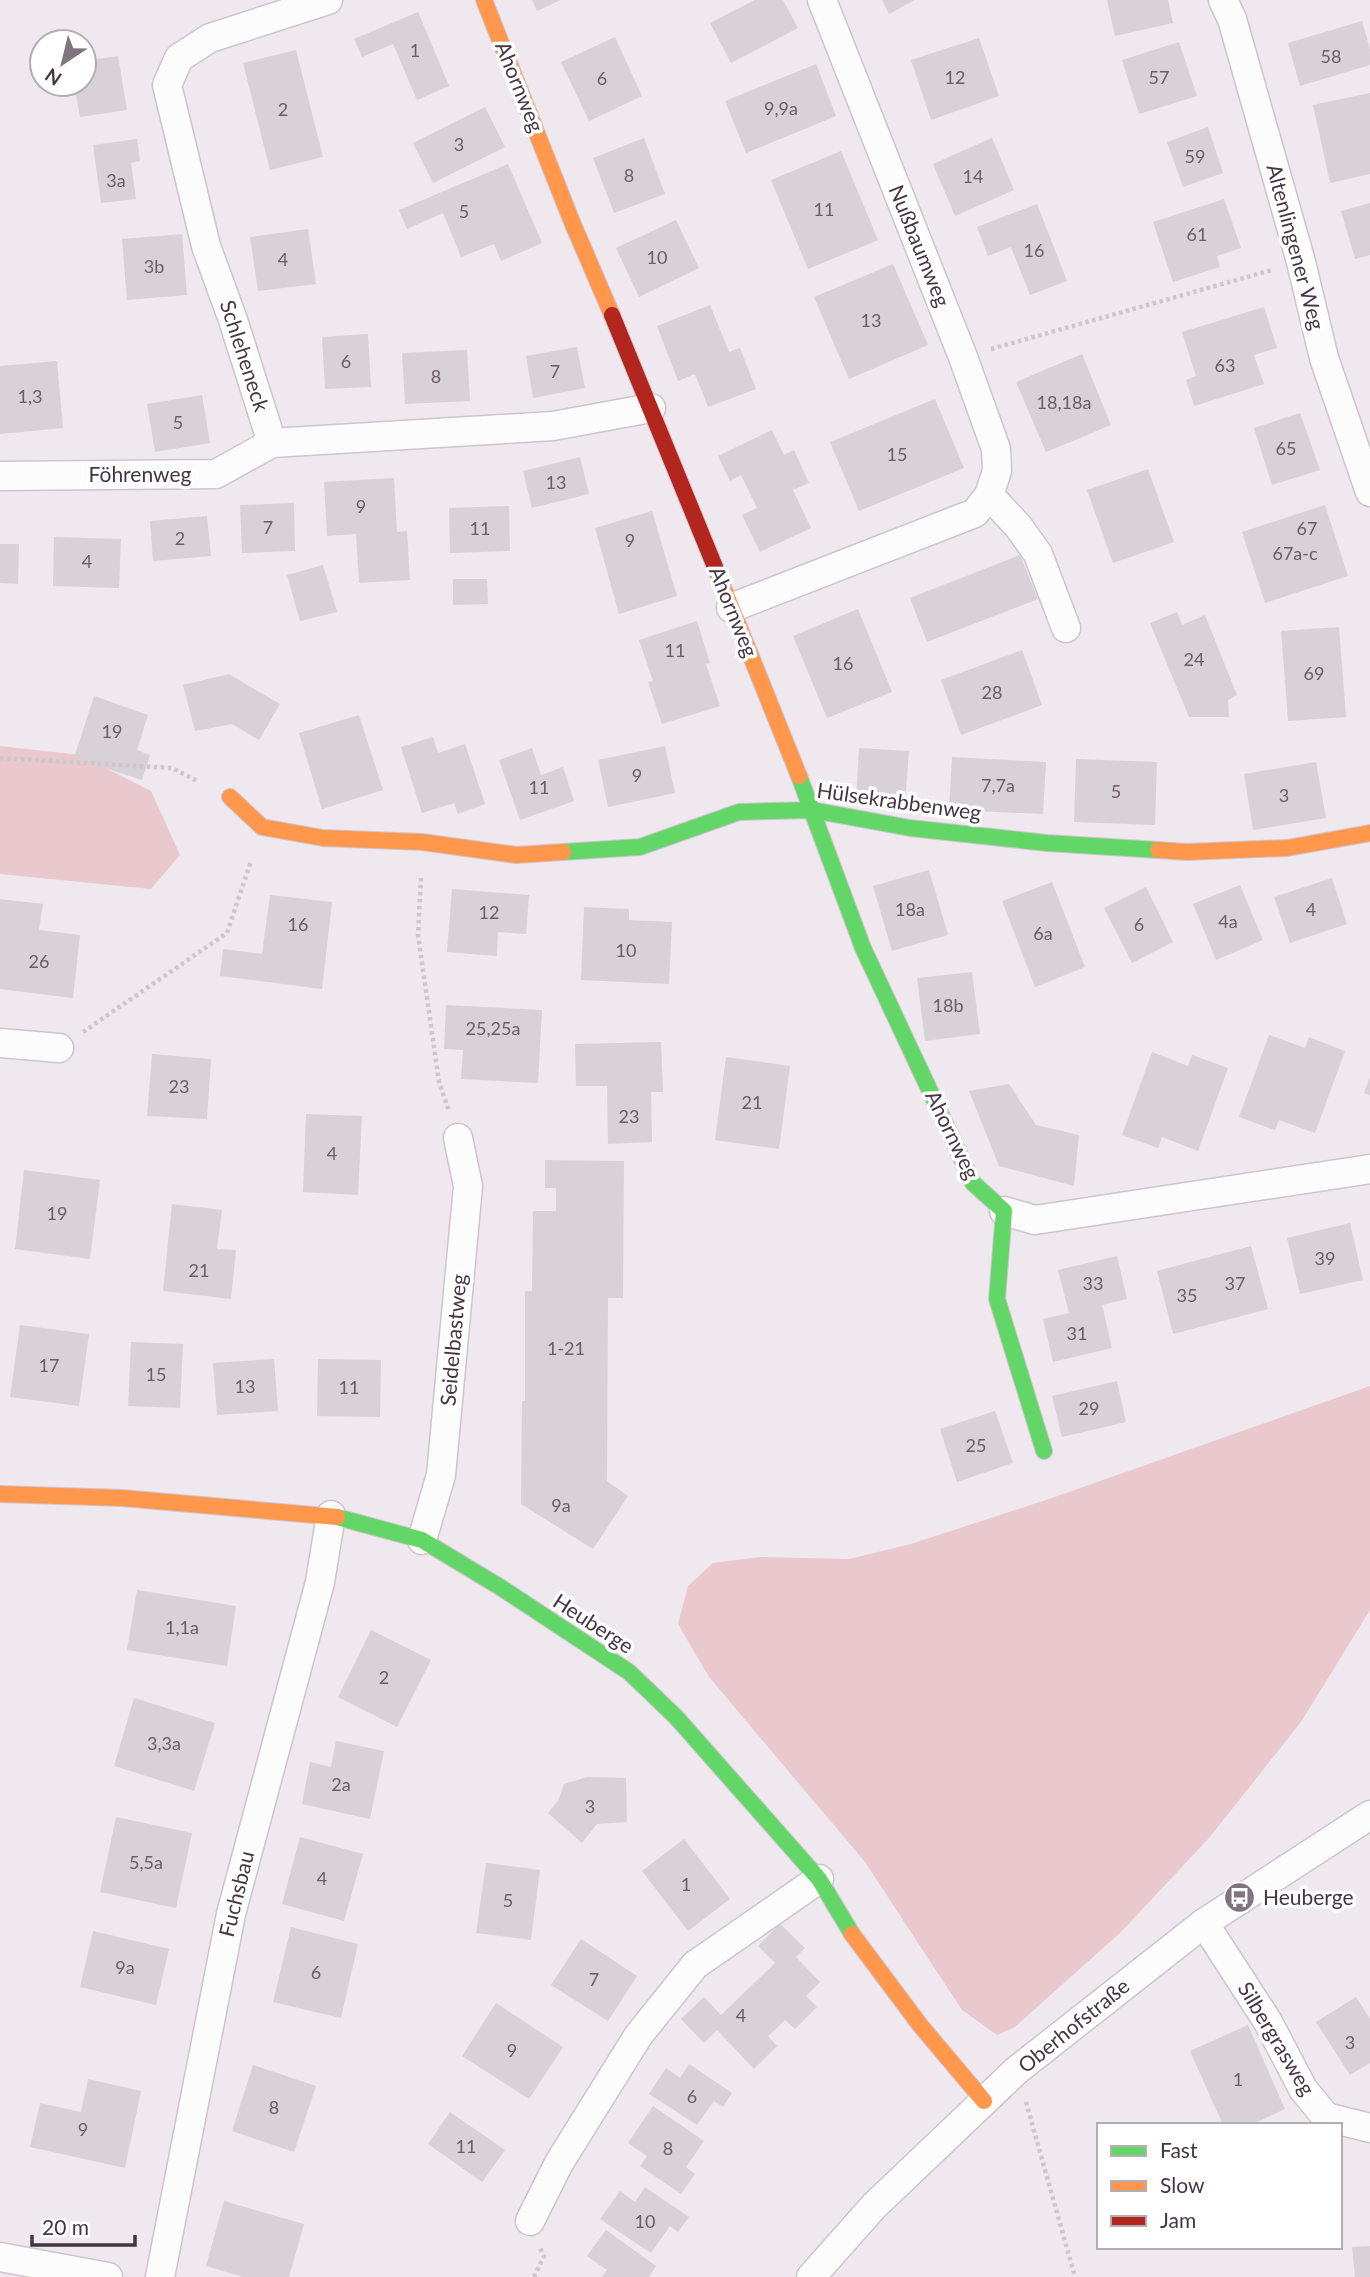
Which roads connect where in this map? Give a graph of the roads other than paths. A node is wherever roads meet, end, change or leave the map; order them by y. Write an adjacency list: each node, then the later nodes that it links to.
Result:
1 (328, 0): 6 (street, Schleheneck)
2 (484, 0): 5 (street, Ahornweg)
3 (822, 0): 9 (street, Nußbaumweg)
4 (1223, 0): 8 (street, Altenlingener Weg)
5 (651, 408): 6 (street); 10 (street, Ahornweg)
6 (272, 443): 7 (street, Föhrenweg)
7 (0, 476)
8 (1370, 492)
9 (989, 495): 10 (street); 11 (street)
10 (731, 608): 13 (street, Ahornweg)
11 (1066, 628)
12 (230, 797): 13 (street, Hülsekrabbenweg)
13 (812, 810): 14 (street, Hülsekrabbenweg); 19 (street, Ahornweg)
14 (1370, 833)
15 (0, 1043): 16 (street)
16 (59, 1048)
17 (458, 1138): 23 (street, Seidelbastweg)
18 (1370, 1169): 19 (street, Ahornweg)
19 (1004, 1211): 20 (street)
20 (1044, 1451)
21 (0, 1494): 22 (street, Heuberge)
22 (331, 1515): 23 (street, Heuberge); 32 (street, Fuchsbau)
23 (422, 1540): 25 (street, Heuberge)
24 (1370, 1815): 26 (street, Oberhofstraße)
25 (819, 1879): 27 (street, Heuberge); 29 (street)
26 (1204, 1923): 27 (street, Oberhofstraße); 28 (street, Silbergrasweg)
27 (985, 2101): 33 (street, Oberhofstraße)
28 (1370, 2128)
29 (530, 2221)
30 (0, 2257): 31 (street)
31 (108, 2277)
32 (160, 2277)
33 (811, 2277)

